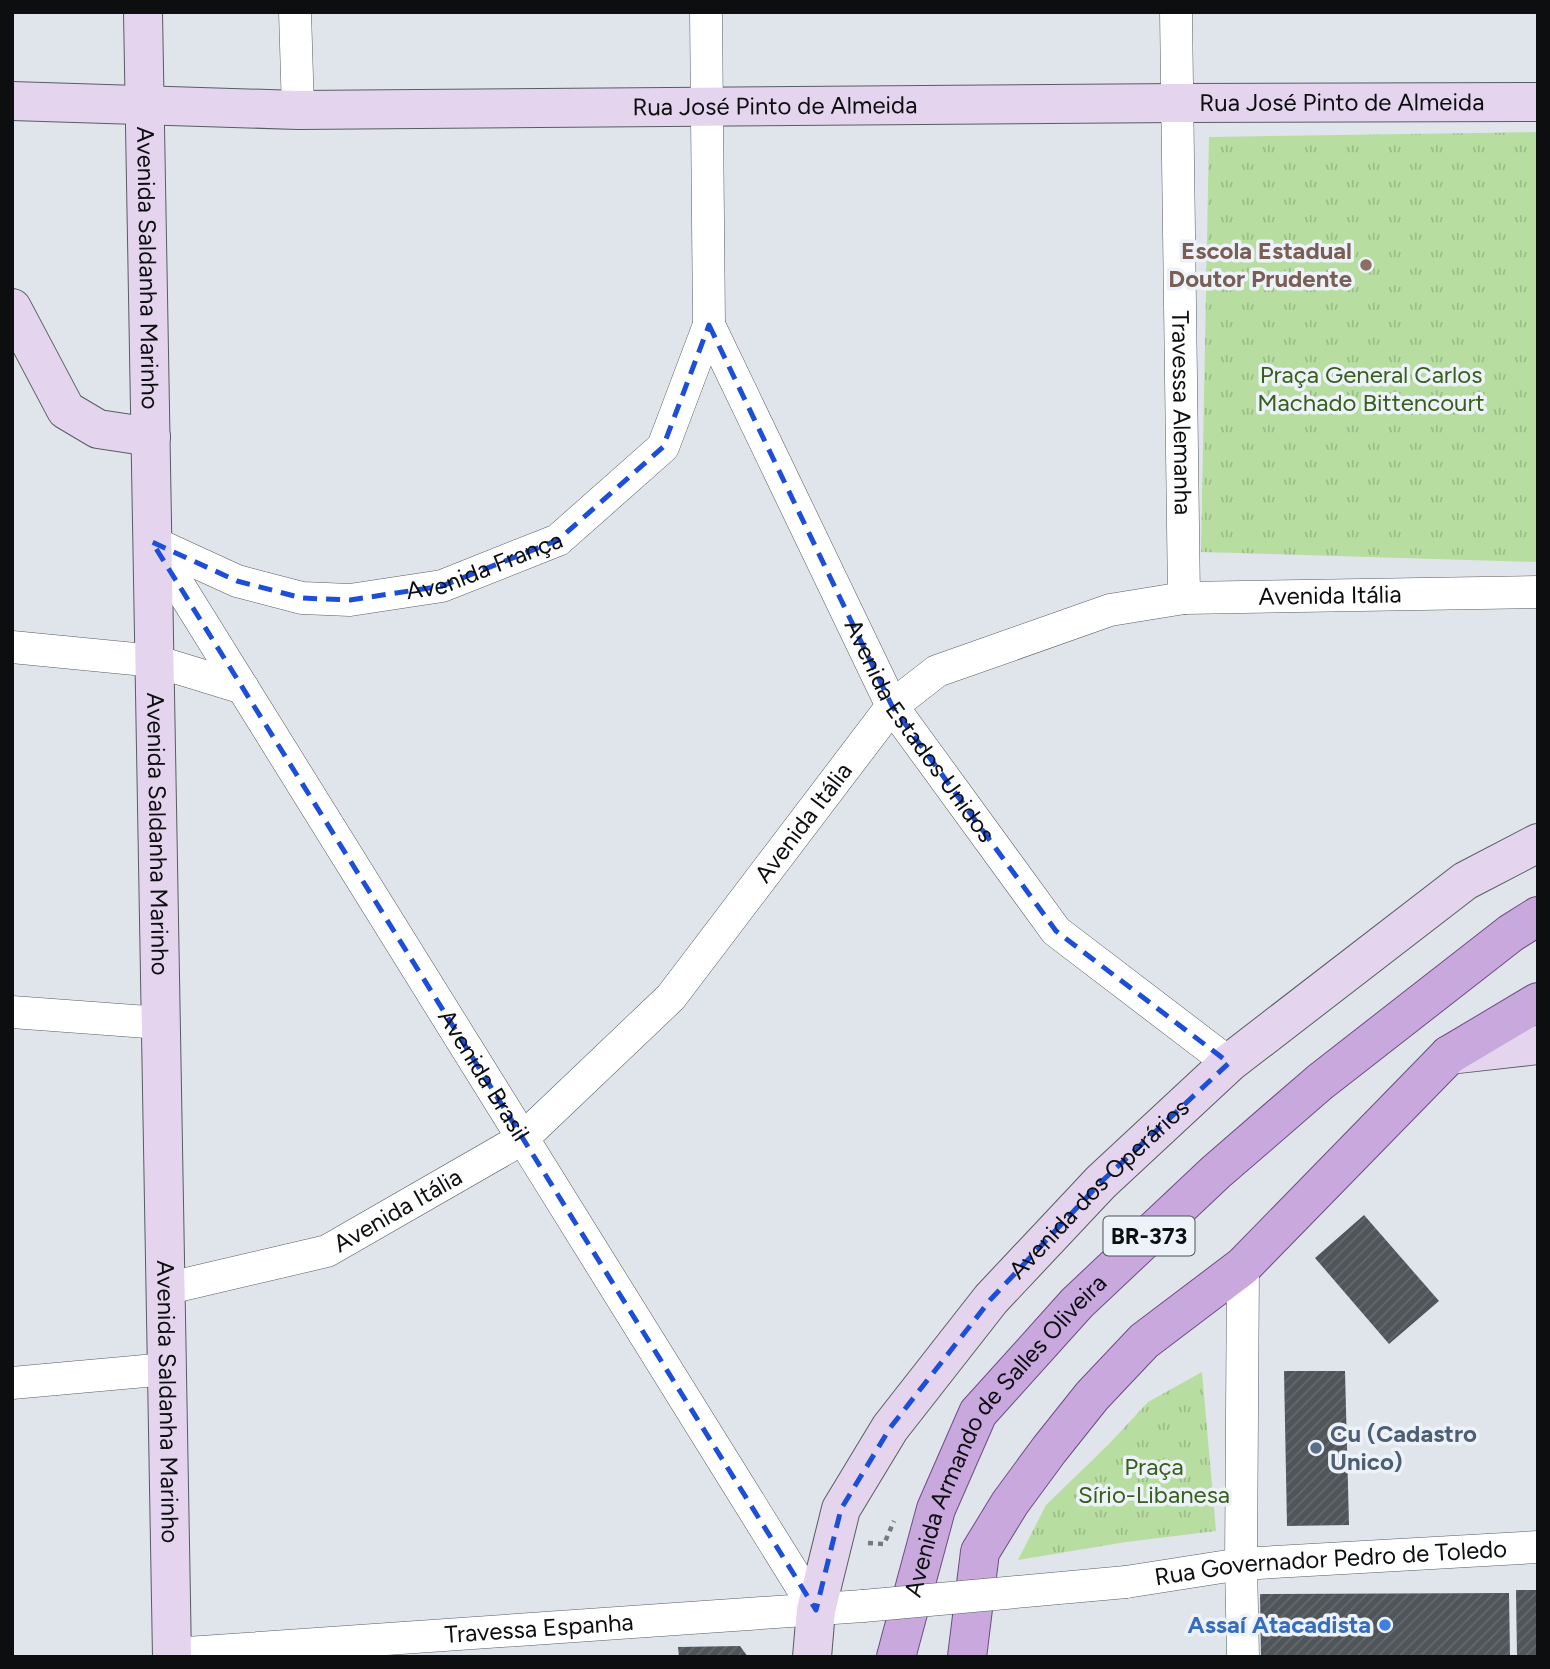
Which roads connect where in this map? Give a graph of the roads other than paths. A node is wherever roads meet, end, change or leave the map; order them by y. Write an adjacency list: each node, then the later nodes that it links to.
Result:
1 (143, 12): 8 (street, Avenida Saldanha Marinho)
2 (295, 12): 10 (street)
3 (706, 12): 9 (street)
4 (1177, 12): 7 (street, Travessa Alemanha)
5 (12, 101): 8 (street, Rua José Pinto de Almeida)
6 (1538, 102): 7 (street, Rua José Pinto de Almeida)
7 (1179, 103): 9 (street, Rua José Pinto de Almeida); 16 (street, Travessa Alemanha)
8 (145, 104): 10 (street, Rua José Pinto de Almeida); 13 (street, Avenida Saldanha Marinho)
9 (708, 106): 10 (street, Rua José Pinto de Almeida); 12 (street)
10 (298, 110)
11 (12, 308): 13 (street)
12 (709, 325): 14 (street, Avenida França); 20 (street, Avenida Estados Unidos)
13 (150, 437): 14 (street, Avenida Saldanha Marinho)
14 (152, 542): 18 (street, Avenida Saldanha Marinho); 19 (street, Avenida Brasil)
15 (1538, 592): 16 (street, Avenida Itália)
16 (1184, 597): 20 (street, Avenida Itália)
17 (12, 647): 18 (street)
18 (155, 661): 19 (street); 25 (street, Avenida Saldanha Marinho)
19 (243, 688): 29 (street, Avenida Brasil)
20 (892, 706): 28 (street, Avenida Estados Unidos); 29 (street, Avenida Itália)
21 (1538, 843): 28 (street, Avenida dos Operários)
22 (1538, 916): 40 (main road, Avenida Armando de Salles Oliveira / BR-373)
23 (1538, 1002): 27 (main road, Avenida Armando de Salles Oliveira)
24 (12, 1013): 25 (street)
25 (161, 1023): 31 (street, Avenida Saldanha Marinho)
26 (1538, 1045): 27 (street)
27 (1449, 1055): 30 (main road, Avenida Armando de Salles Oliveira)
28 (1229, 1063): 37 (street, Avenida dos Operários)
29 (523, 1139): 31 (street, Avenida Itália); 37 (street, Avenida Brasil)
30 (1243, 1266): 35 (street); 41 (main road, Avenida Armando de Salles Oliveira)
31 (165, 1289): 32 (street, Avenida Saldanha Marinho)
32 (167, 1369): 33 (street); 38 (street, Avenida Saldanha Marinho)
33 (12, 1383)
34 (1538, 1547): 35 (street, Rua Governador Pedro de Toledo)
35 (1241, 1564): 36 (street, Rua Governador Pedro de Toledo, bridge); 42 (street)
36 (863, 1606): 37 (street, Travessa Espanha)
37 (816, 1610): 38 (street, Travessa Espanha); 39 (street, Avenida dos Operários)
38 (172, 1655)
39 (812, 1657)
40 (896, 1657)
41 (967, 1657)
42 (1243, 1657)

